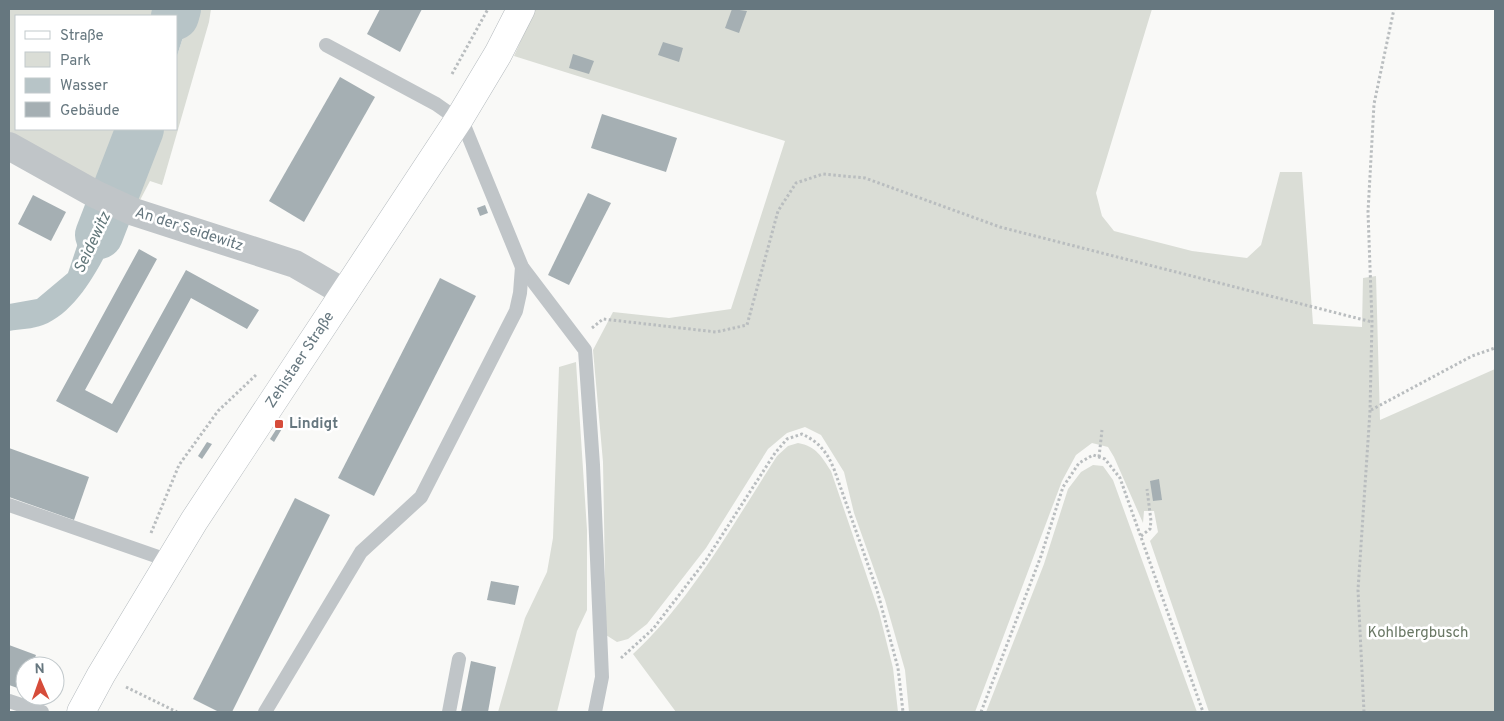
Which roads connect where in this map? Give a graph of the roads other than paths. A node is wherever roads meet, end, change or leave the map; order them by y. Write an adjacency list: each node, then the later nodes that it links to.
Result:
1 (521, 9): 3 (main road, Zehistaer Straße)
2 (326, 44): 3 (lane)
3 (459, 119): 5 (lane); 6 (main road, Zehistaer Straße)
4 (9, 146): 6 (street, An der Seidewitz)
5 (522, 267): 13 (lane); 15 (lane)
6 (345, 293): 8 (main road, Zehistaer Straße)
7 (9, 505): 8 (lane)
8 (170, 561): 12 (main road, Zehistaer Straße)
9 (459, 659): 14 (lane)
10 (9, 702): 11 (lane)
11 (42, 712)
12 (81, 712)
13 (265, 712)
14 (449, 712)
15 (594, 712)

